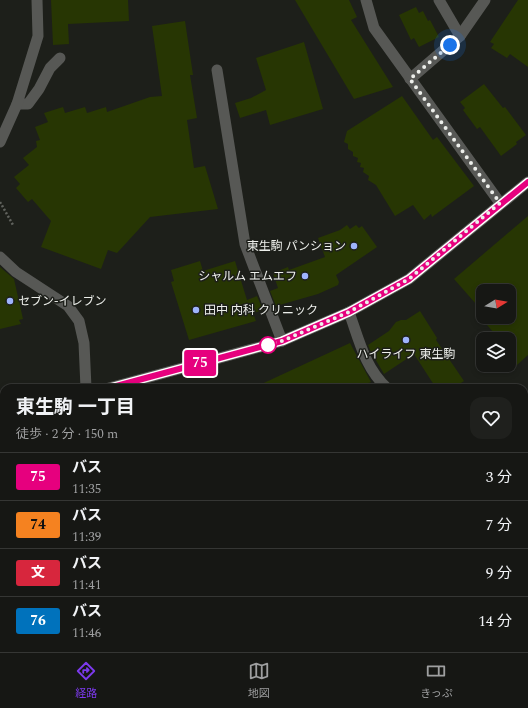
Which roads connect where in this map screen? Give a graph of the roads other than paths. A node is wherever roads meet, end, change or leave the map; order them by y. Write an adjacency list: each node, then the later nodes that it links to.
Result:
1 (37, 0): 9 (street)
2 (366, 0): 8 (street)
3 (439, 0): 5 (street)
4 (485, 0): 5 (street)
5 (460, 36): 8 (street)
6 (60, 58): 9 (street)
7 (217, 70): 15 (street)
8 (410, 79): 12 (street)
9 (16, 104): 10 (street)
10 (0, 142)
11 (528, 182): 12 (street)
12 (500, 203): 14 (street)
13 (0, 257): 16 (street)
14 (349, 312): 15 (street); 18 (street)
15 (282, 341): 17 (street)
16 (86, 384)
17 (124, 384)
18 (383, 384)

